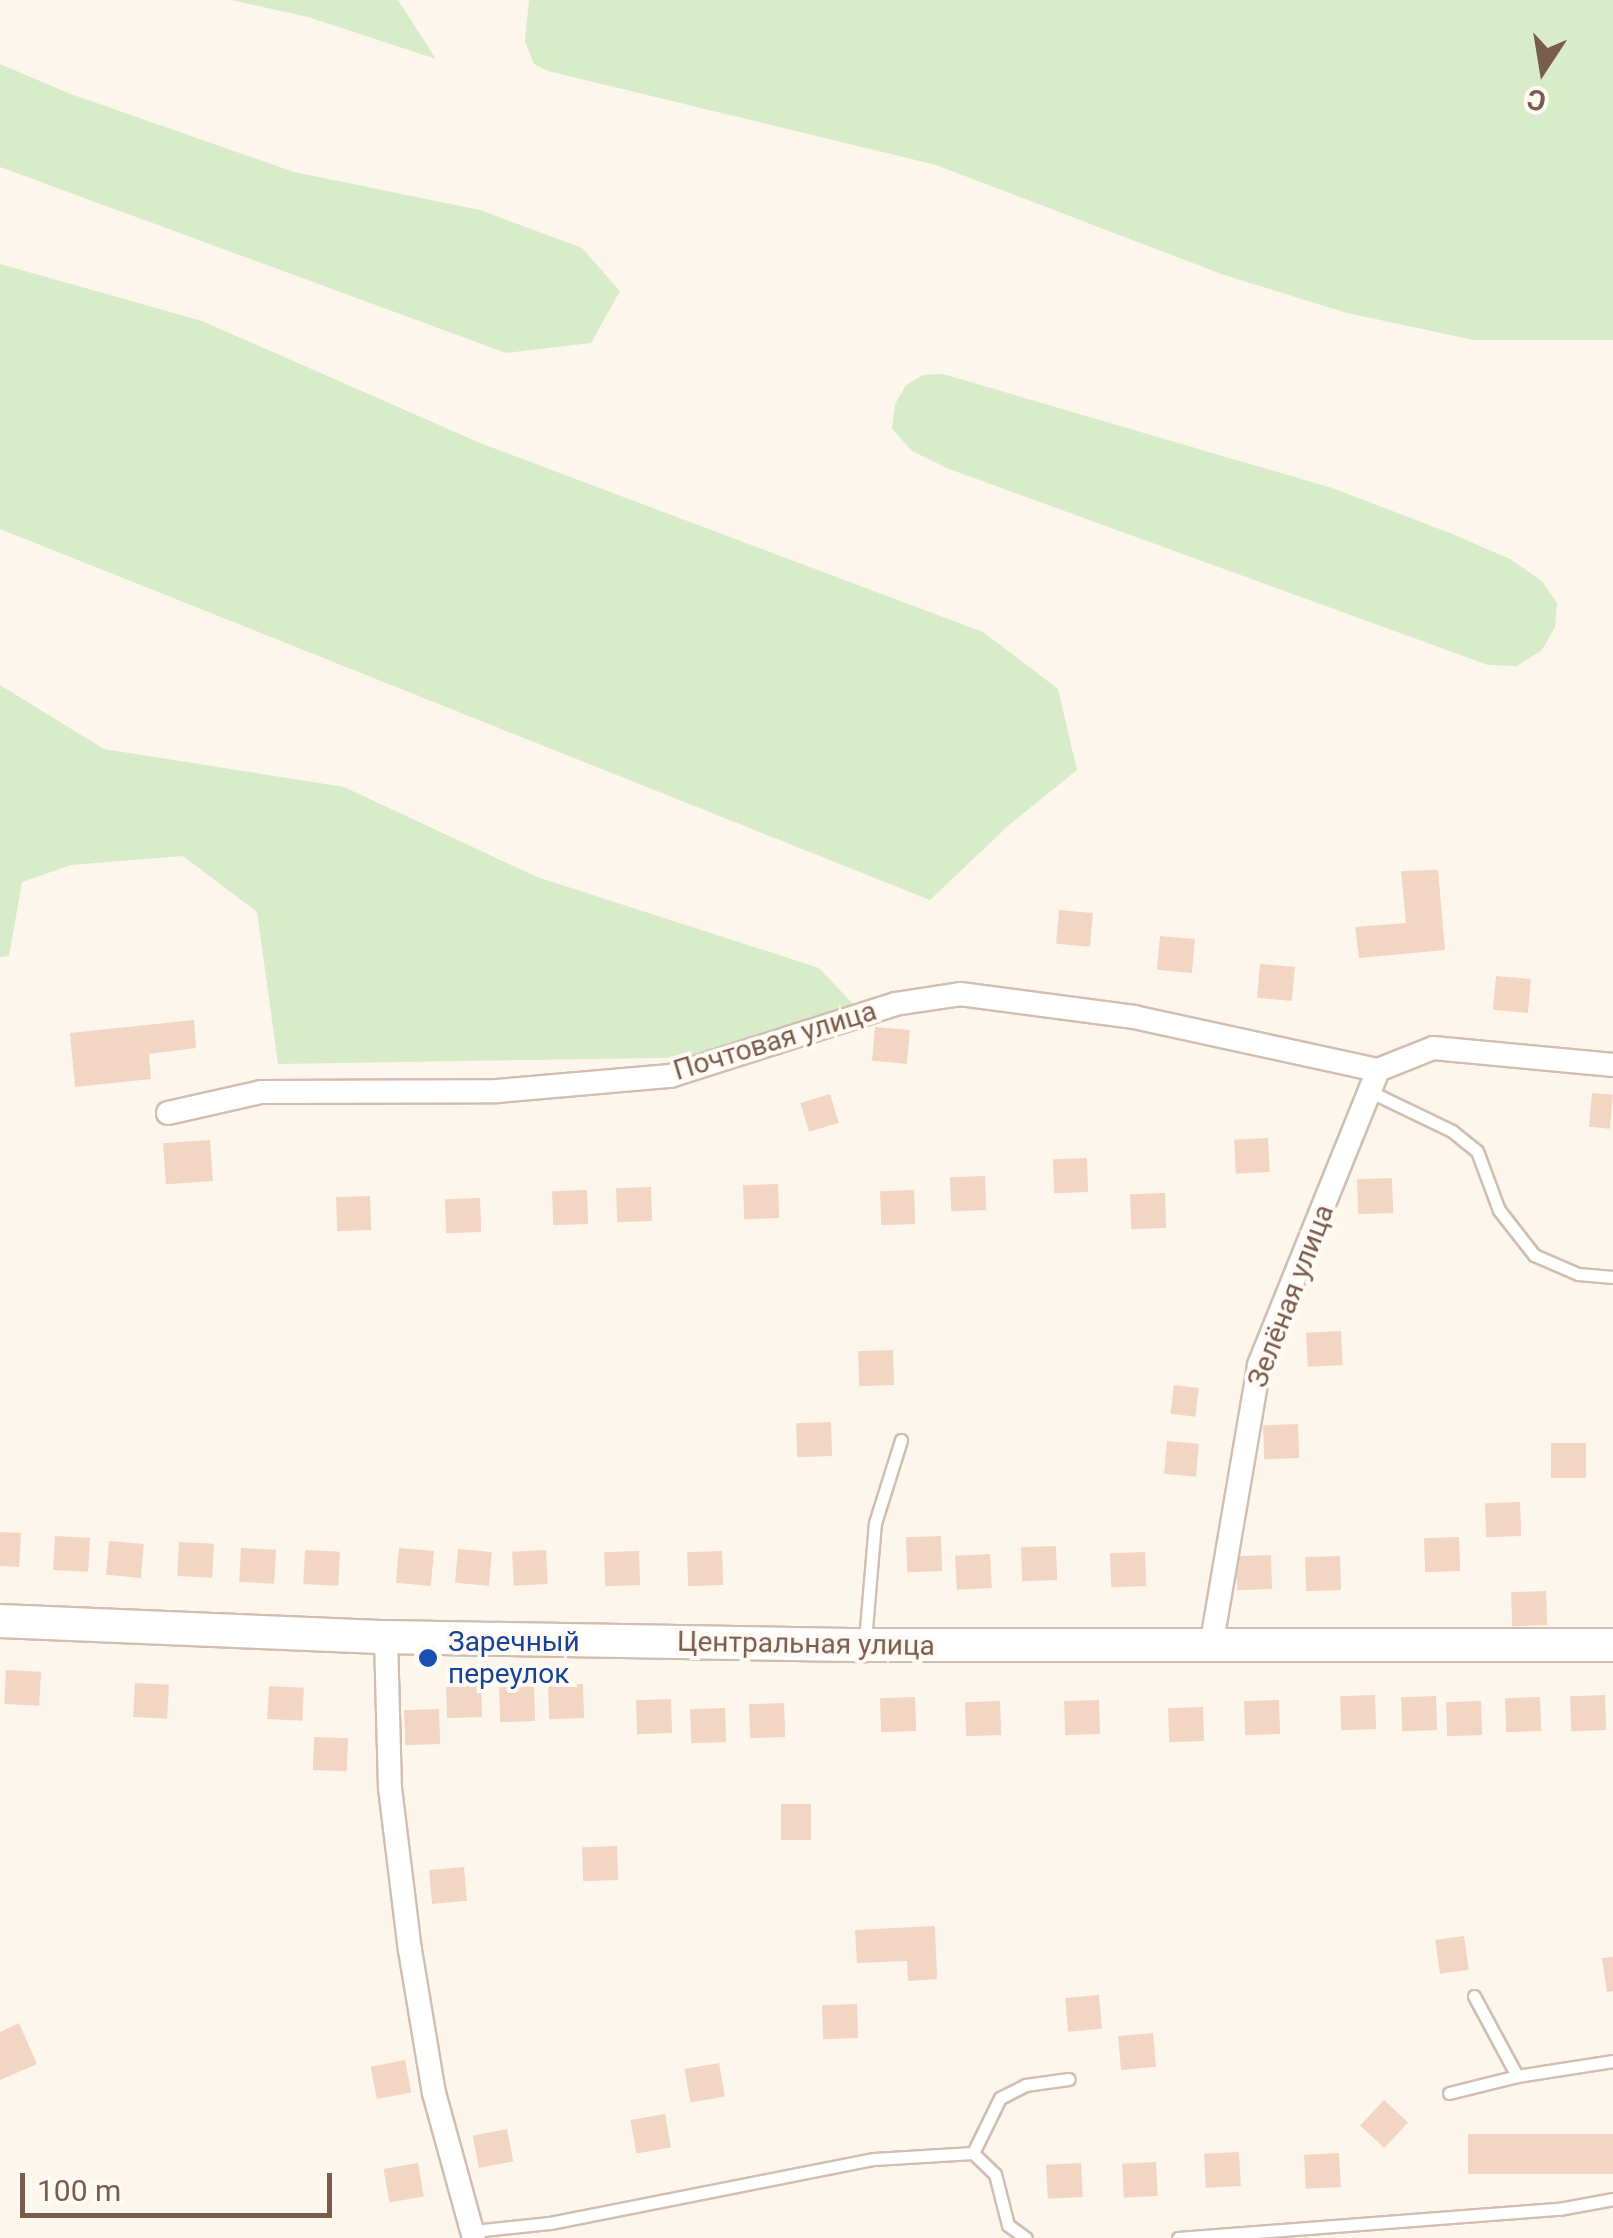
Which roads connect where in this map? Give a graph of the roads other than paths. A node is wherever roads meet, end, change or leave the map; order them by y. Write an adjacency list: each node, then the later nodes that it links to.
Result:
1 (1613, 1065): 2 (street)
2 (1374, 1081): 3 (street, Почтовая улица); 4 (lane); 10 (street, Зелёная улица)
3 (168, 1112)
4 (1613, 1277)
5 (901, 1440): 8 (lane)
6 (0, 1621): 7 (street, Центральная улица)
7 (386, 1637): 8 (street, Центральная улица); 18 (street)
8 (865, 1645): 10 (street, Центральная улица)
9 (1613, 1646): 10 (street, Центральная улица)
10 (1210, 1648)
11 (1474, 1996): 13 (lane)
12 (1613, 2061): 13 (lane)
13 (1517, 2076): 15 (lane)
14 (1069, 2079): 16 (lane)
15 (1449, 2093)
16 (973, 2153): 18 (lane); 19 (lane)
17 (1613, 2199): 20 (lane)
18 (474, 2234)
19 (1026, 2238)
20 (1178, 2238)

